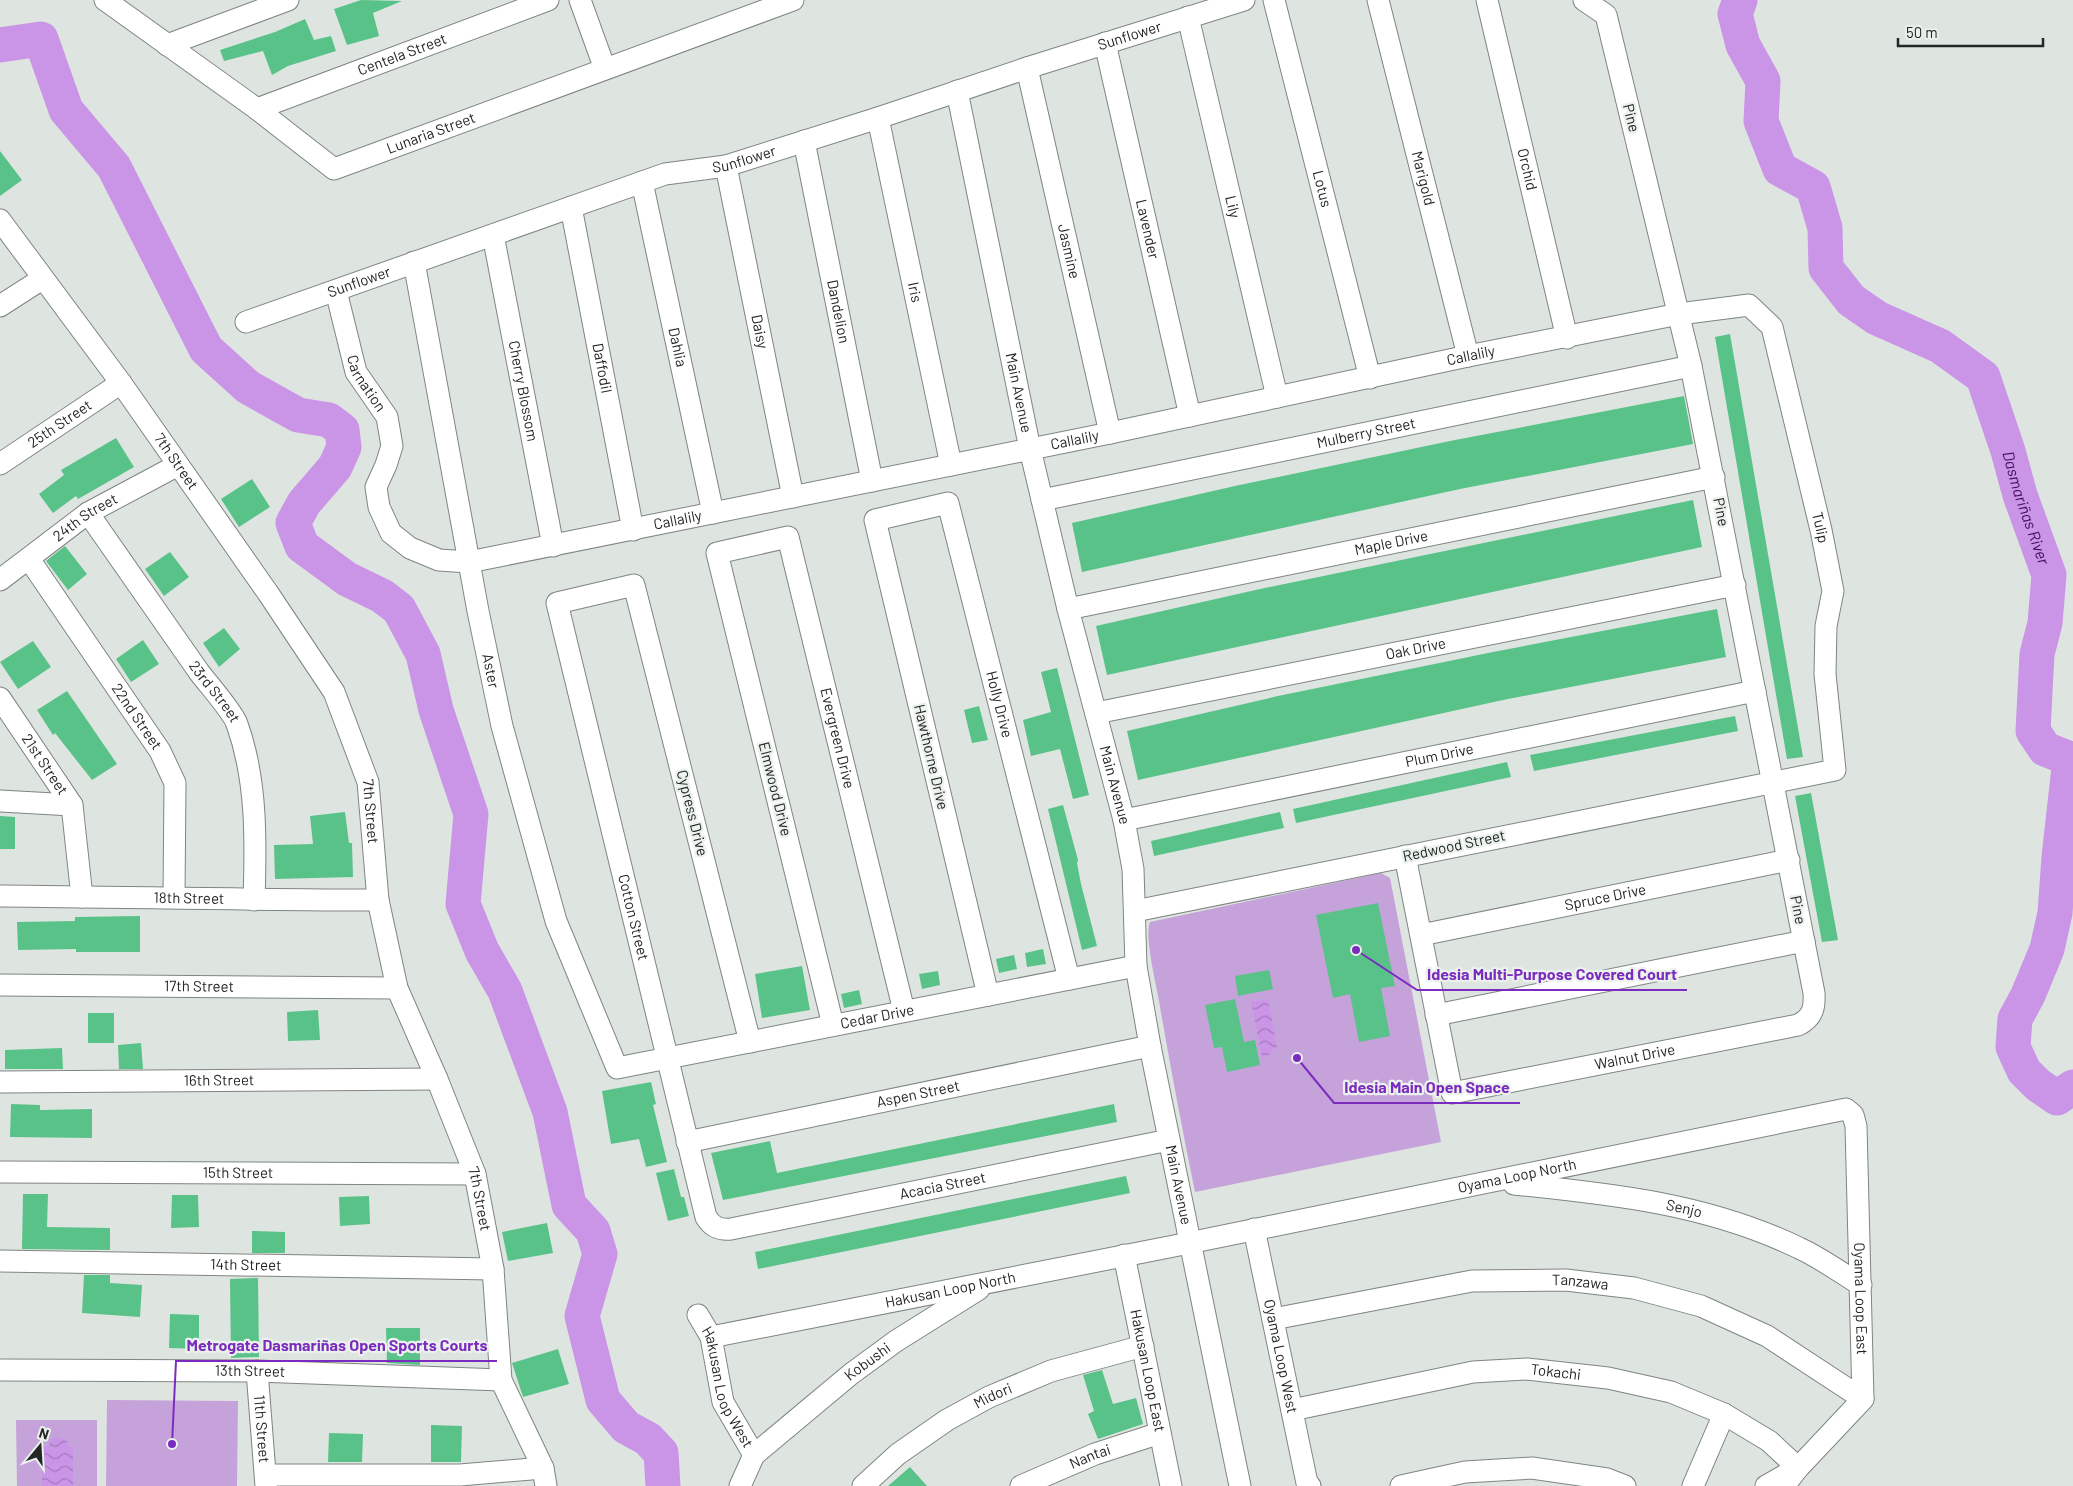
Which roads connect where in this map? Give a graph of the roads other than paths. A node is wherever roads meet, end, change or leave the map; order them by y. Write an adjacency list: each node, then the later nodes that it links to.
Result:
1 (105, 0): 13 (street, Lunaria Street)
2 (288, 0): 13 (street)
3 (548, 0): 17 (street, Centela Street)
4 (580, 0): 15 (street)
5 (793, 0): 15 (street, Lunaria Street)
6 (1244, 0): 11 (street, Sunflower)
7 (1274, 0): 34 (street, Lotus)
8 (1378, 0): 32 (street, Marigold)
9 (1487, 0): 31 (street, Orchid)
10 (1584, 0): 29 (street, Pine)
11 (1188, 18): 12 (street, Sunflower); 36 (street, Lily)
12 (1105, 43): 14 (street, Sunflower); 37 (street, Lavender)
13 (167, 45): 17 (street, Lunaria Street)
14 (1027, 68): 16 (street, Sunflower); 38 (street, Jasmine)
15 (605, 69): 17 (street, Lunaria Street)
16 (957, 91): 18 (street, Sunflower); 39 (street, Main Avenue)
17 (257, 109)
18 (878, 118): 19 (street, Sunflower); 42 (street, Iris)
19 (804, 141): 20 (street, Sunflower); 44 (street, Dandelion)
20 (726, 166): 21 (street, Sunflower); 45 (street, Daisy)
21 (642, 182): 22 (street, Sunflower); 48 (street, Dahlia)
22 (571, 207): 24 (street, Sunflower); 50 (street, Daffodil)
23 (0, 220): 26 (street, 7th Street)
24 (493, 235): 25 (street, Sunflower); 51 (street, Cherry Blossom)
25 (414, 262): 27 (street, Sunflower); 54 (street, Aster)
26 (42, 279): 28 (street); 35 (street, 7th Street)
27 (336, 290): 30 (street, Sunflower); 54 (street, Carnation)
28 (0, 306)
29 (1679, 314): 31 (street, Callalily); 33 (street, Pine); 62 (street, Tulip)
30 (246, 322)
31 (1567, 338): 32 (street, Callalily)
32 (1468, 356): 34 (street, Callalily)
33 (1691, 366): 43 (street, Pine); 46 (street, Mulberry Street)
34 (1370, 378): 36 (street, Callalily)
35 (121, 383): 40 (street, 25th Street); 41 (street, 7th Street)
36 (1276, 397): 37 (street, Callalily)
37 (1190, 416): 38 (street, Callalily)
38 (1110, 433): 39 (street, Callalily)
39 (1030, 449): 42 (street, Callalily); 46 (street, Main Avenue)
40 (0, 464)
41 (178, 465): 47 (street, 24th Street); 72 (street, 7th Street)
42 (951, 465): 44 (street, Callalily)
43 (1714, 476): 56 (street, Pine); 58 (street, Maple Drive)
44 (872, 481): 45 (street, Callalily)
45 (793, 497): 48 (street, Callalily)
46 (1042, 500): 58 (street, Main Avenue)
47 (88, 513): 53 (street, 24th Street); 71 (street, 23rd Street)
48 (713, 513): 50 (street, Callalily)
49 (875, 520): 77 (street, Holly Drive); 80 (street, Hawthorne Drive)
50 (633, 530): 51 (street, Callalily)
51 (553, 546): 54 (street, Callalily)
52 (717, 553): 81 (street, Evergreen Drive); 84 (street, Elmwood Drive)
53 (29, 558): 55 (street, 24th Street); 70 (street, 22nd Street)
54 (469, 562): 88 (street, Aster)
55 (0, 580)
56 (1735, 585): 59 (street, Pine); 61 (street, Oak Drive)
57 (557, 603): 85 (street, Cypress Drive); 87 (street, Cotton Street)
58 (1068, 609): 61 (street, Main Avenue)
59 (1756, 691): 62 (street, Pine); 65 (street, Plum Drive)
60 (0, 698): 64 (street, 21st Street)
61 (1096, 714): 65 (street, Main Avenue)
62 (1773, 781): 66 (street, Redwood Street); 67 (street, Pine)
63 (0, 801): 64 (street)
64 (72, 805): 69 (street, 21st Street)
65 (1124, 820): 73 (street, Main Avenue)
66 (1405, 856): 73 (street, Redwood Street); 74 (street)
67 (1789, 860): 74 (street, Spruce Drive); 75 (street, Pine)
68 (0, 896): 69 (street, 18th Street)
69 (82, 897): 70 (street, 18th Street)
70 (174, 897): 71 (street, 18th Street)
71 (254, 900): 72 (street, 18th Street)
72 (378, 900): 79 (street, 7th Street)
73 (1135, 911): 76 (street, Main Avenue)
74 (1420, 936): 83 (street)
75 (1804, 941): 82 (street, Pine); 83 (street)
76 (1136, 966): 77 (street, Cedar Drive); 86 (street, Main Avenue)
77 (1069, 979): 80 (street, Cedar Drive)
78 (0, 985): 79 (street, 17th Street)
79 (397, 988): 89 (street, 7th Street)
80 (988, 995): 81 (street, Cedar Drive)
81 (904, 1011): 84 (street, Cedar Drive)
82 (1812, 1013): 83 (street, Walnut Drive)
83 (1436, 1015)
84 (833, 1025): 85 (street, Cedar Drive)
85 (750, 1042): 87 (street, Cedar Drive)
86 (1150, 1046): 92 (street, Main Avenue); 93 (street, Aspen Street)
87 (666, 1058): 88 (street, Cedar Drive); 93 (street, Cotton Street)
88 (617, 1068)
89 (437, 1079): 90 (street, 16th Street); 95 (street, 7th Street)
90 (0, 1082)
91 (1846, 1109): 96 (street, Oyama Loop North); 104 (street, Oyama Loop East)
92 (1169, 1140): 97 (street, Acacia Street); 99 (street, Main Avenue)
93 (687, 1142): 97 (street, Cotton Street)
94 (0, 1172): 95 (street, 15th Street)
95 (475, 1174): 102 (street, 7th Street)
96 (1494, 1182): 98 (street, Oyama Loop North); 104 (street, Senjo)
97 (716, 1228)
98 (1254, 1229): 99 (street, Oyama Loop North); 106 (street, Oyama Loop West)
99 (1190, 1242): 100 (street, Hakusan Loop North); 127 (street, Main Avenue)
100 (1124, 1256): 103 (street, Hakusan Loop North); 108 (street, Hakusan Loop East)
101 (0, 1261): 102 (street, 14th Street)
102 (493, 1268): 111 (street, 7th Street)
103 (990, 1282): 107 (street, Hakusan Loop North); 116 (street, Kobushi)
104 (1862, 1285): 112 (street, Oyama Loop East)
105 (698, 1315): 107 (street, Hakusan Loop West)
106 (1273, 1319): 112 (street, Tanzawa); 113 (street, Oyama Loop West)
107 (711, 1336): 116 (street, Hakusan Loop West)
108 (1143, 1346): 115 (street, Hakusan Loop East); 124 (street, Midori)
109 (0, 1370): 110 (street, 13th Street)
110 (257, 1371): 111 (street, 13th Street); 120 (street, 11th Street)
111 (501, 1380): 118 (street, 7th Street)
112 (1863, 1400): 117 (street)
113 (1292, 1410): 114 (street, Tokachi); 122 (street, Oyama Loop West)
114 (1724, 1414): 117 (street, Tokachi); 130 (street)
115 (1160, 1433): 125 (street, Nantai); 126 (street, Hakusan Loop East)
116 (754, 1455): 123 (street, Hakusan Loop West)
117 (1798, 1468): 131 (street); 132 (street)
118 (544, 1477): 121 (street)
119 (369, 1480): 120 (street); 121 (street)
120 (266, 1481)
121 (461, 1481)
122 (1309, 1484)
123 (740, 1486)
124 (862, 1486)
125 (1021, 1486)
126 (1171, 1486)
127 (1240, 1486)
128 (1401, 1486): 129 (street)
129 (1625, 1486)
130 (1693, 1486)
131 (1766, 1486)
132 (1784, 1486)

